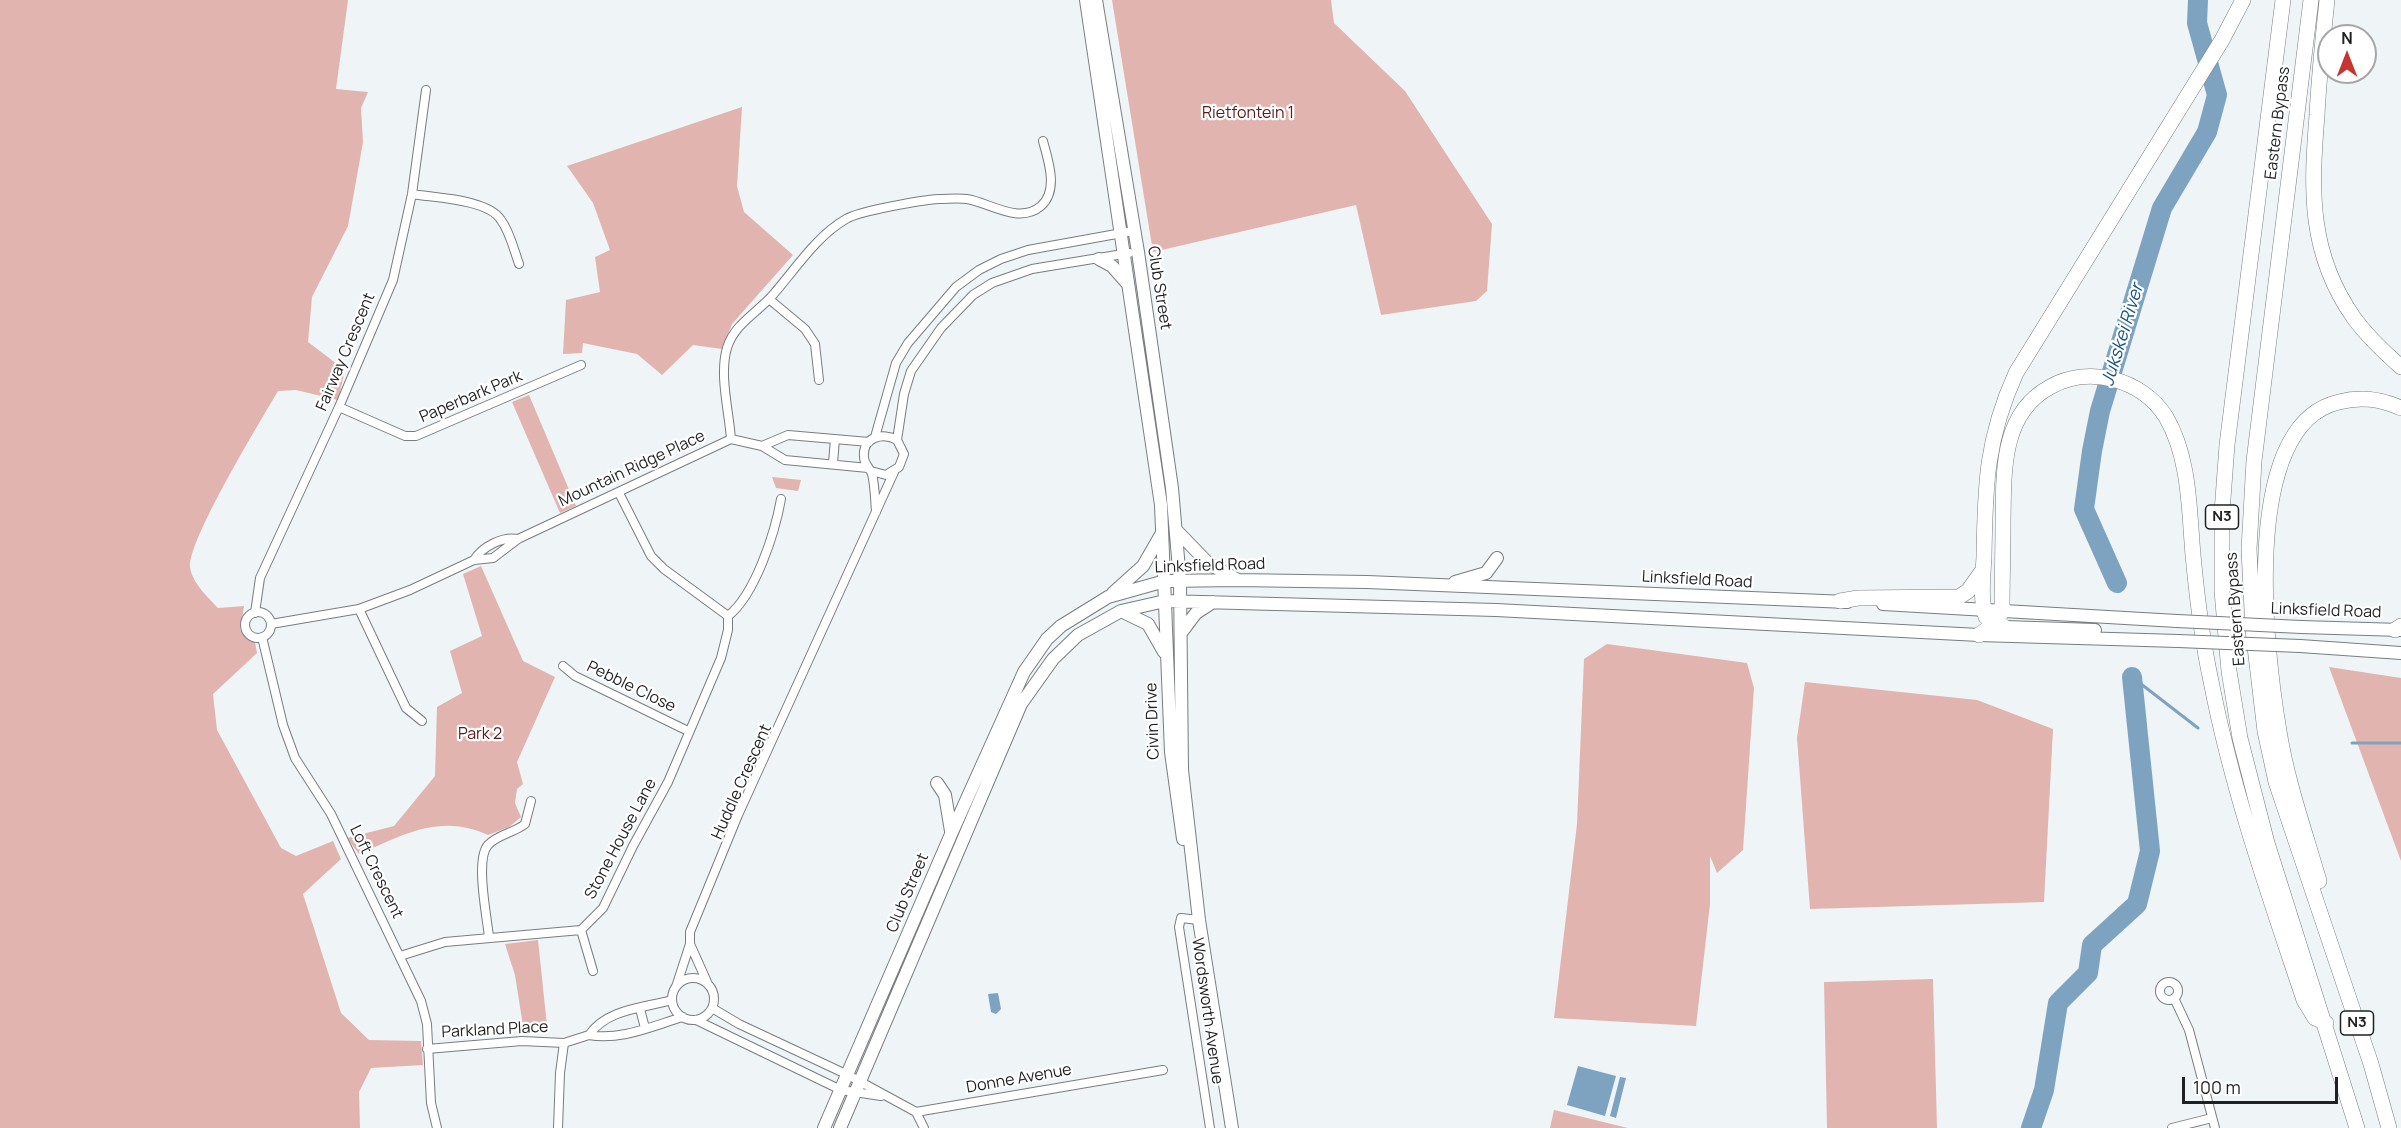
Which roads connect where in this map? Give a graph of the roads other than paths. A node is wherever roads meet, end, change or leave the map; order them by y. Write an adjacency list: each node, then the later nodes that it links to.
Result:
1 (1086, 0): 11 (main road, Club Street)
2 (1096, 0): 10 (main road, Club Street)
3 (2243, 0): 37 (highway)
4 (2283, 0): 85 (highway, Eastern Bypass / N3)
5 (2312, 0): 70 (highway, Eastern Bypass / N3)
6 (2326, 0): 19 (highway)
7 (426, 90): 9 (street, Fairway Crescent)
8 (1043, 141): 17 (street)
9 (412, 194): 15 (street); 21 (street, Fairway Crescent)
10 (1133, 231): 11 (street); 12 (main road, Club Street)
11 (1119, 233): 13 (main road, Club Street); 25 (street)
12 (1138, 252): 13 (street); 34 (main road, Club Street)
13 (1124, 253): 14 (street); 16 (main road, Club Street)
14 (1099, 259): 16 (main road); 26 (street)
15 (519, 264)
16 (1129, 286): 35 (main road, Club Street)
17 (769, 299): 20 (street); 23 (street)
18 (580, 365): 21 (street, Paperbark Park)
19 (2401, 368)
20 (819, 380)
21 (339, 407): 50 (street, Fairway Crescent)
22 (2401, 408): 70 (highway)
23 (731, 439): 27 (street, Mountain Ridge Place); 31 (street, Mountain Ridge Place)
24 (835, 439): 25 (street); 27 (street); 28 (street)
25 (872, 439): 26 (street); 29 (street)
26 (897, 440): 30 (street)
27 (762, 446): 28 (street, Mountain Ridge Place)
28 (833, 463): 29 (street, Mountain Ridge Place)
29 (870, 470): 30 (street); 33 (street)
30 (894, 472): 33 (street, Huddle Crescent)
31 (619, 493): 47 (street, Mountain Ridge Place); 51 (street)
32 (781, 500): 51 (street)
33 (876, 512): 74 (street, Huddle Crescent)
34 (1177, 531): 38 (main road); 40 (main road, Club Street)
35 (1163, 533): 39 (main road, Club Street); 42 (main road)
36 (1497, 558): 41 (main road)
37 (1983, 569): 46 (highway); 48 (highway)
38 (1237, 580): 40 (main road, Linksfield Road); 41 (main road, Linksfield Road)
39 (1165, 581): 40 (main road, Linksfield Road); 42 (main road, Linksfield Road); 44 (main road, Civin Drive)
40 (1180, 581): 43 (main road, Civin Drive)
41 (1443, 586): 46 (main road, Linksfield Road)
42 (1108, 597): 62 (main road, Linksfield Road)
43 (1180, 600): 44 (main road, Linksfield Road); 45 (main road, Linksfield Road); 55 (main road, Civin Drive)
44 (1165, 601): 49 (main road, Linksfield Road); 60 (main road, Civin Drive)
45 (1217, 601): 55 (main road); 56 (main road, Linksfield Road)
46 (1840, 601): 48 (main road, Linksfield Road)
47 (359, 609): 53 (street, Mountain Ridge Place); 64 (street)
48 (1984, 610): 52 (highway)
49 (1121, 611): 60 (main road); 63 (main road, Linksfield Road)
50 (255, 613): 53 (street); 57 (street)
51 (728, 616): 65 (street, Stone House Lane)
52 (2001, 620): 54 (main road, Linksfield Road, bridge); 56 (highway); 58 (main road); 85 (highway)
53 (271, 624): 57 (street)
54 (2399, 629)
55 (1180, 633): 69 (main road, Civin Drive)
56 (1979, 635): 58 (main road, Linksfield Road)
57 (262, 638): 75 (street, Loft Crescent)
58 (2140, 639): 59 (main road, Linksfield Road, bridge)
59 (2401, 653)
60 (1167, 659): 69 (main road, Civin Drive)
61 (562, 666): 65 (street, Pebble Close)
62 (1024, 672): 68 (main road, Club Street)
63 (1038, 677): 92 (main road, Club Street)
64 (422, 721)
65 (688, 731): 72 (street, Stone House Lane)
66 (938, 783): 68 (main road)
67 (531, 801): 73 (street)
68 (952, 832): 91 (main road, Club Street)
69 (1191, 856): 71 (main road, Civin Drive)
70 (2321, 919): 106 (highway, Eastern Bypass / N3)
71 (1199, 920): 101 (street, Wordsworth Avenue); 102 (main road, Civin Drive)
72 (581, 930): 73 (street); 76 (street)
73 (489, 937): 75 (street)
74 (690, 944): 77 (street); 78 (street, Huddle Crescent)
75 (400, 956): 89 (street, Loft Crescent)
76 (593, 971)
77 (707, 983): 78 (street); 81 (street)
78 (676, 987): 80 (street)
79 (2174, 998): 95 (street)
80 (672, 1000): 82 (street); 83 (street)
81 (712, 1008): 84 (street); 91 (street)
82 (640, 1009): 86 (street); 87 (street)
83 (682, 1017): 84 (street); 86 (street)
84 (696, 1020): 93 (street)
85 (2325, 1023): 105 (highway, Eastern Bypass / N3)
86 (645, 1028): 87 (street)
87 (589, 1035): 88 (street)
88 (564, 1043): 89 (street, Parkland Place); 97 (street)
89 (427, 1049): 96 (street, Loft Crescent)
90 (1163, 1070): 94 (street, Donne Avenue)
91 (848, 1075): 92 (street); 93 (main road, Club Street)
92 (857, 1088): 93 (street); 94 (street); 99 (main road, Club Street)
93 (841, 1090): 98 (main road, Club Street)
94 (916, 1112): 100 (street)
95 (2212, 1118): 103 (street); 104 (street)
96 (437, 1128)
97 (558, 1128)
98 (824, 1128)
99 (840, 1128)
100 (924, 1128)
101 (1210, 1128)
102 (1232, 1128)
103 (2172, 1128)
104 (2215, 1128)
105 (2356, 1128)
106 (2389, 1128)

